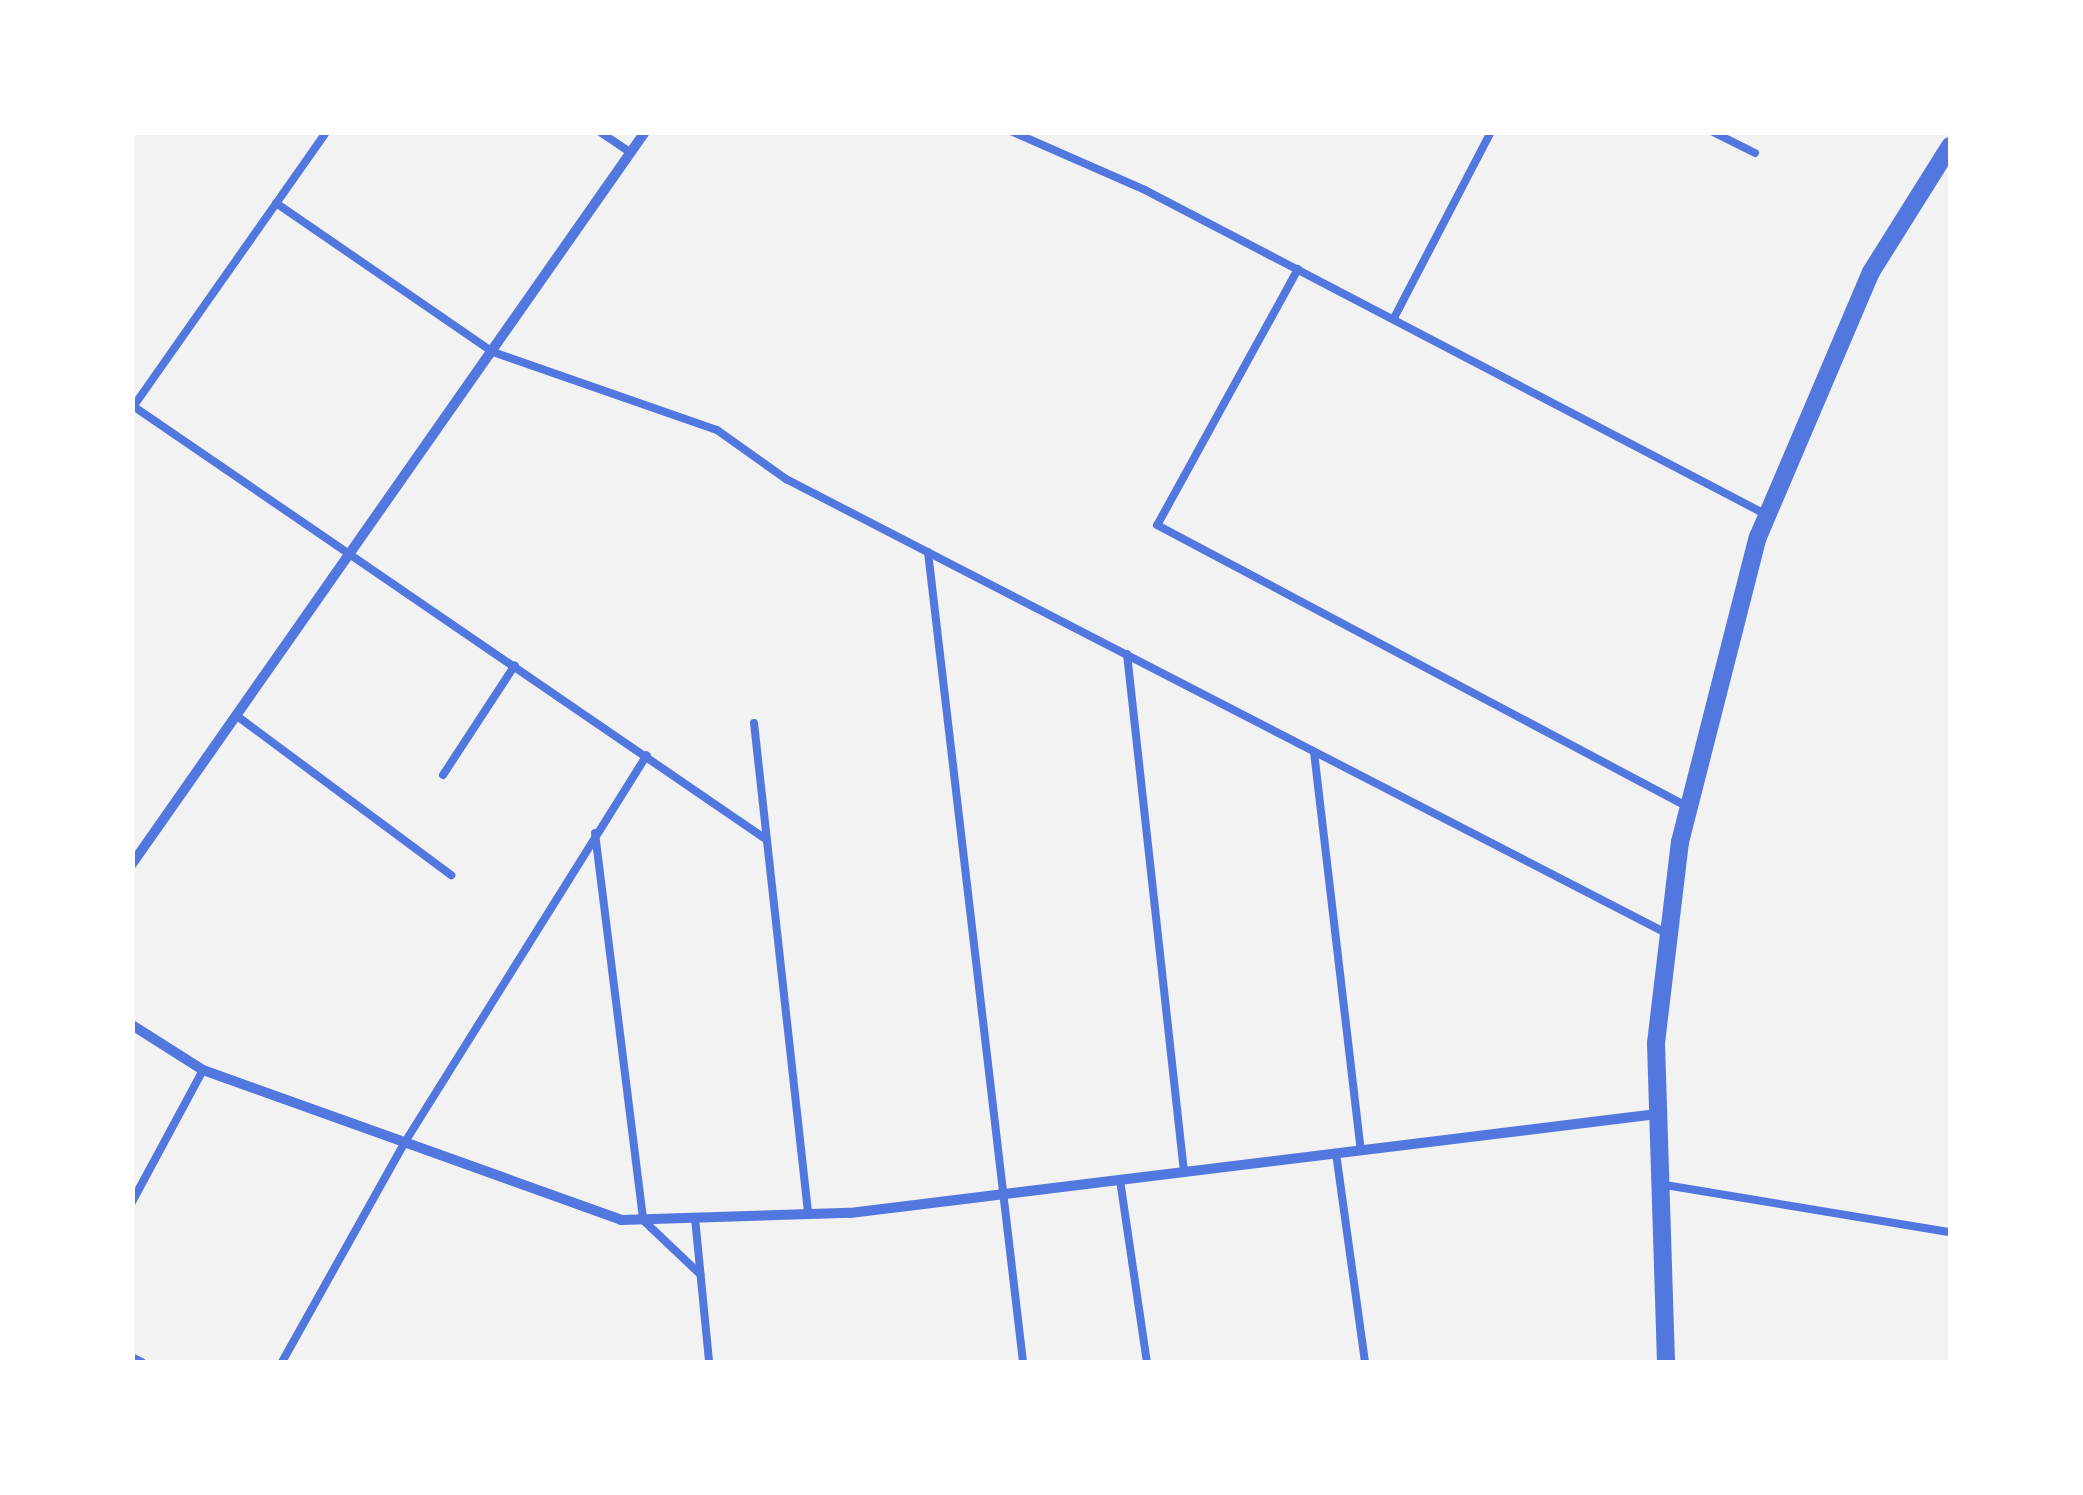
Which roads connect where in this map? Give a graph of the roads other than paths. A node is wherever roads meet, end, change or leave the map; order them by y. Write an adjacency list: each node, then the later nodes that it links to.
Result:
1 (326, 132): 10 (lane)
2 (600, 132): 8 (lane)
3 (645, 132): 8 (street)
4 (1012, 132): 11 (lane)
5 (1491, 132): 12 (lane)
6 (1713, 132): 9 (lane)
7 (1950, 146): 15 (street)
8 (631, 153): 13 (street)
9 (1755, 153)
10 (276, 203): 13 (lane); 14 (lane)
11 (1298, 269): 12 (lane); 25 (lane)
12 (1394, 318): 15 (lane)
13 (493, 352): 16 (lane); 17 (street)
14 (133, 407): 17 (lane)
15 (1767, 515): 25 (street)
16 (928, 552): 18 (lane); 40 (lane)
17 (352, 553): 19 (lane); 20 (street)
18 (1127, 654): 22 (lane); 37 (lane)
19 (515, 665): 23 (lane); 24 (lane)
20 (237, 716): 28 (street); 29 (lane)
21 (754, 723): 27 (lane)
22 (1314, 752): 30 (lane); 35 (lane)
23 (648, 755): 26 (lane); 27 (lane)
24 (443, 775)
25 (1688, 807): 30 (street)
26 (595, 834): 34 (lane); 44 (lane)
27 (766, 840): 42 (lane)
28 (132, 864)
29 (452, 875)
30 (1668, 934): 33 (street)
31 (132, 1024): 32 (street)
32 (203, 1070): 34 (street); 41 (lane)
33 (1657, 1114): 35 (street); 39 (street)
34 (405, 1142): 44 (street); 49 (lane)
35 (1361, 1150): 36 (street)
36 (1336, 1153): 37 (street); 53 (lane)
37 (1184, 1172): 38 (street)
38 (1120, 1180): 40 (street); 52 (lane)
39 (1657, 1184): 45 (lane); 54 (street)
40 (1002, 1194): 42 (street); 51 (lane)
41 (132, 1202)
42 (808, 1214): 43 (street)
43 (694, 1218): 44 (street); 46 (lane)
44 (644, 1220): 46 (lane)
45 (1950, 1232)
46 (700, 1274): 50 (lane)
47 (132, 1358): 48 (lane)
48 (142, 1362)
49 (282, 1362)
50 (709, 1362)
51 (1022, 1362)
52 (1147, 1362)
53 (1365, 1362)
54 (1666, 1362)

